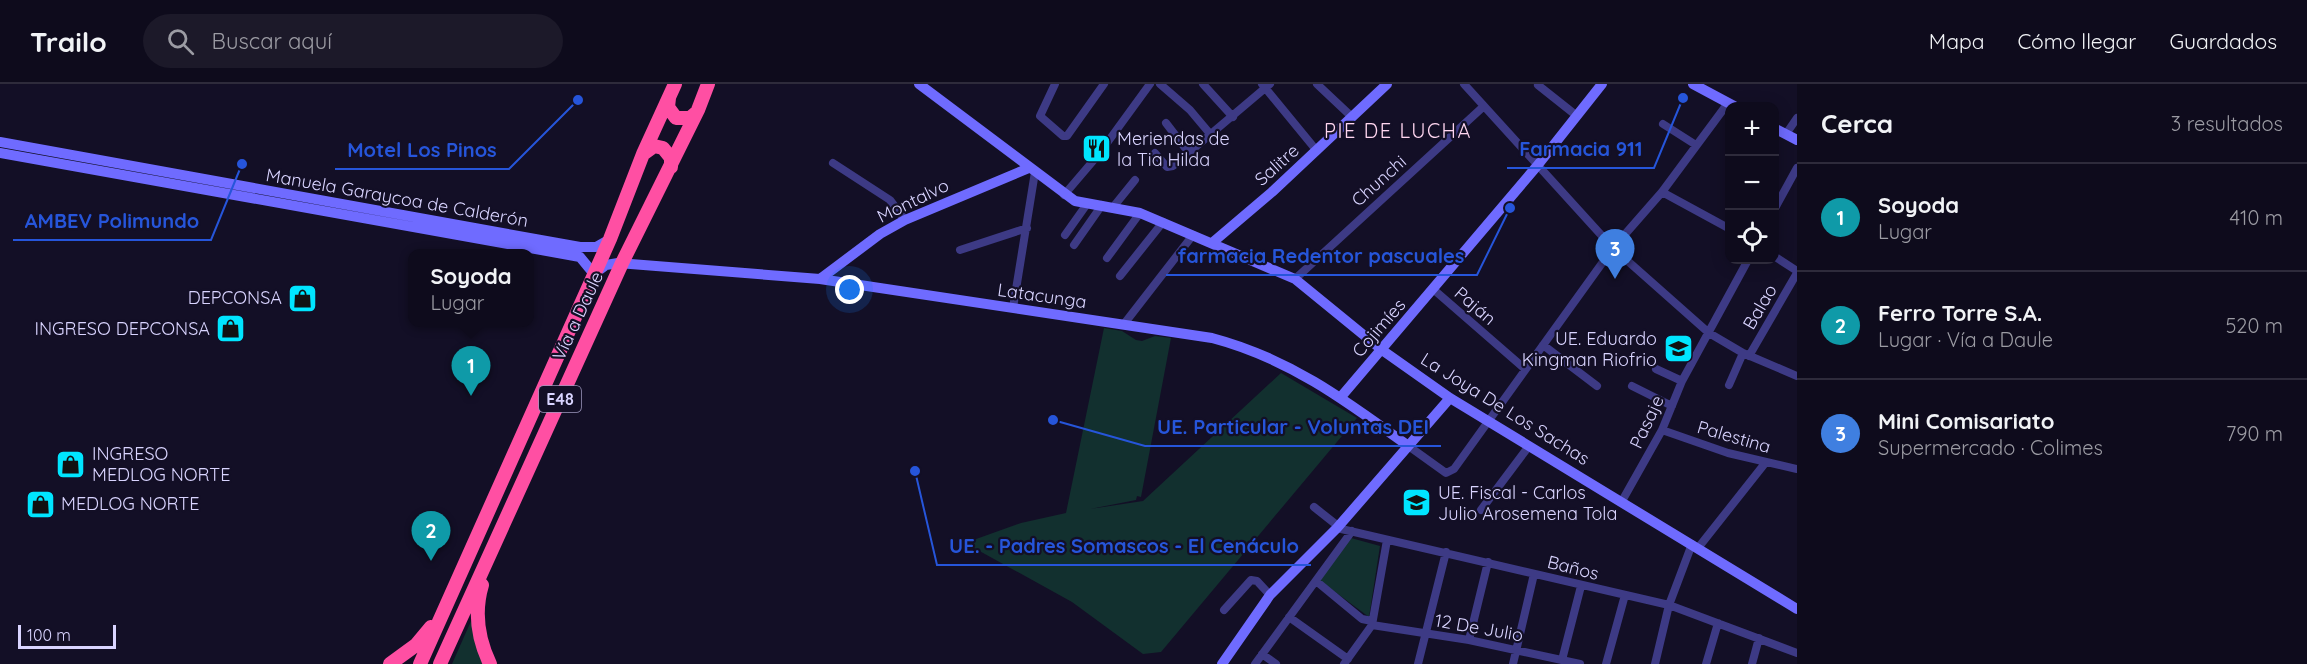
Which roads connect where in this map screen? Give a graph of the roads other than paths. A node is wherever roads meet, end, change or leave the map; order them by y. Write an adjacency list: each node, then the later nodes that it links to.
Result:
1 (708, 84): 18 (highway, Vía a Daule / E48)
2 (919, 84): 41 (street, La Joya De Los Sachas)
3 (1055, 84): 4 (street)
4 (1104, 84)
5 (1150, 84): 44 (street)
6 (1160, 84): 28 (street)
7 (1203, 84): 21 (street)
8 (1317, 84): 22 (street)
9 (1387, 84): 22 (street, Salitre)
10 (1464, 84): 17 (street)
11 (1602, 84): 20 (street, Cojimíes)
12 (1693, 84): 16 (street)
13 (1266, 85): 21 (street); 32 (street)
14 (1538, 85): 20 (street)
15 (673, 88): 18 (highway); 36 (highway, Vía a Daule / E48)
16 (1726, 102)
17 (1484, 106): 38 (street); 70 (street, Chunchi)
18 (698, 110): 39 (highway, Vía a Daule / E48)
19 (1725, 112): 31 (street)
20 (1577, 116): 38 (street, Cojimíes)
21 (1233, 117): 28 (street)
22 (1352, 117): 32 (street, Salitre)
23 (1797, 118): 27 (street)
24 (1166, 123): 35 (street)
25 (1663, 124): 31 (street)
26 (1779, 130): 27 (street)
27 (1786, 134): 29 (street)
28 (1211, 135): 35 (street)
29 (1797, 140)
30 (0, 142): 52 (street, Manuela Garaycoa de Calderón)
31 (1696, 145): 43 (street)
32 (1317, 151): 58 (street, Salitre)
33 (0, 153): 52 (street, Manuela Garaycoa de Calderón)
34 (1155, 153): 35 (street)
35 (1189, 153)
36 (643, 154): 39 (highway); 57 (highway, Vía a Daule / E48)
37 (833, 163): 50 (street)
38 (1537, 166): 60 (street); 71 (street, Cojimíes)
39 (671, 167): 64 (highway, Vía a Daule / E48)
40 (1797, 168): 45 (street)
41 (1032, 170): 44 (street, La Joya De Los Sachas); 50 (street, Montalvo); 54 (street)
42 (1135, 180): 48 (street)
43 (1662, 192): 53 (street); 60 (street)
44 (1064, 195): 46 (street, La Joya De Los Sachas)
45 (1779, 201)
46 (1087, 204): 47 (street, La Joya De Los Sachas); 55 (street)
47 (1102, 205): 48 (street, La Joya De Los Sachas); 59 (street)
48 (1114, 206): 49 (street, La Joya De Los Sachas)
49 (1140, 213): 51 (street, La Joya De Los Sachas); 62 (street)
50 (905, 220): 69 (street, Montalvo)
51 (1163, 222): 56 (street, La Joya De Los Sachas); 68 (street)
52 (430, 226): 57 (street, Manuela Garaycoa de Calderón); 67 (street, Manuela Garaycoa de Calderón)
53 (1725, 226)
54 (1027, 228): 61 (street); 72 (street)
55 (1065, 235)
56 (1193, 235): 58 (street, La Joya De Los Sachas); 73 (street)
57 (610, 239): 67 (highway, Vía a Daule / E48)
58 (1212, 243): 70 (street, La Joya De Los Sachas)
59 (1074, 245)
60 (1613, 248): 74 (street); 75 (street)
61 (960, 250)
62 (1107, 258)
63 (1779, 259): 66 (street)
64 (622, 263): 67 (street, Latacunga); 69 (street, Latacunga); 99 (highway, Vía a Daule / E48)
65 (1746, 264): 74 (street, Pasaje)
66 (1797, 272): 77 (street, Balao)
67 (594, 274): 110 (highway, Vía a Daule / E48)
68 (1120, 276)
69 (820, 279): 72 (street, Latacunga)
70 (1294, 279): 76 (street, La Joya De Los Sachas)
71 (1433, 289): 76 (street, Cojimíes); 78 (street, Paján)
72 (1013, 308): 73 (street, Latacunga)
73 (1124, 324): 85 (street, Latacunga)
74 (1709, 333): 77 (street); 81 (street, Pasaje)
75 (1543, 345): 78 (street); 83 (street)
76 (1383, 350): 85 (street, Cojimíes); 86 (street, La Joya De Los Sachas)
77 (1746, 354): 80 (street); 82 (street, Balao)
78 (1525, 369): 88 (street)
79 (1656, 369): 81 (street)
80 (1797, 376)
81 (1682, 381): 87 (street, Pasaje)
82 (1729, 385)
83 (1597, 386)
84 (1632, 386): 87 (street)
85 (1340, 398): 90 (street, Latacunga)
86 (1450, 398): 88 (street, La Joya De Los Sachas); 90 (street)
87 (1672, 406): 89 (street, Pasaje)
88 (1487, 420): 90 (street, Latacunga); 91 (street, La Joya De Los Sachas)
89 (1662, 430): 92 (street, Palestina); 94 (street, Pasaje)
90 (1407, 445): 97 (street)
91 (1529, 446): 94 (street, La Joya De Los Sachas); 96 (street)
92 (1766, 462): 93 (street, Palestina); 101 (street)
93 (1797, 469)
94 (1622, 501): 101 (street, La Joya De Los Sachas)
95 (1314, 507): 97 (street)
96 (1481, 510)
97 (1337, 527): 98 (street, Baños); 108 (street)
98 (1352, 531): 100 (street, Baños); 105 (street)
99 (498, 535): 107 (highway); 127 (highway, Vía a Daule / E48)
100 (1387, 540): 102 (street, Baños); 115 (street)
101 (1695, 546): 111 (street); 112 (street, La Joya De Los Sachas)
102 (1446, 552): 103 (street, Baños); 117 (street)
103 (1488, 562): 104 (street, Baños); 119 (street)
104 (1534, 574): 106 (street, Baños); 120 (street)
105 (1316, 581): 114 (street); 115 (street)
106 (1581, 585): 109 (street, Baños); 123 (street)
107 (479, 595): 128 (highway); 129 (highway)
108 (1270, 595): 113 (street); 130 (street)
109 (1625, 595): 111 (street, Baños); 136 (street)
110 (447, 603): 125 (highway); 126 (highway, Vía a Daule / E48)
111 (1669, 605): 116 (street, Baños); 137 (street)
112 (1797, 609)
113 (1224, 610)
114 (1289, 617): 122 (street); 124 (street)
115 (1372, 623): 117 (street, 12 De Julio); 124 (street)
116 (1718, 623): 118 (street, Baños); 138 (street)
117 (1424, 633): 119 (street, 12 De Julio); 133 (street)
118 (1759, 638): 121 (street, Baños); 139 (street)
119 (1469, 640): 120 (street, 12 De Julio)
120 (1516, 649): 123 (street, 12 De Julio); 134 (street)
121 (1797, 653)
122 (1262, 654): 131 (street); 132 (street)
123 (1562, 660): 135 (street, 12 De Julio)
124 (1346, 662)
125 (390, 664)
126 (420, 664)
127 (440, 664)
128 (450, 664)
129 (490, 664)
130 (1222, 664)
131 (1255, 664)
132 (1276, 664)
133 (1418, 664)
134 (1513, 664)
135 (1580, 664)
136 (1606, 664)
137 (1655, 664)
138 (1706, 664)
139 (1752, 664)

